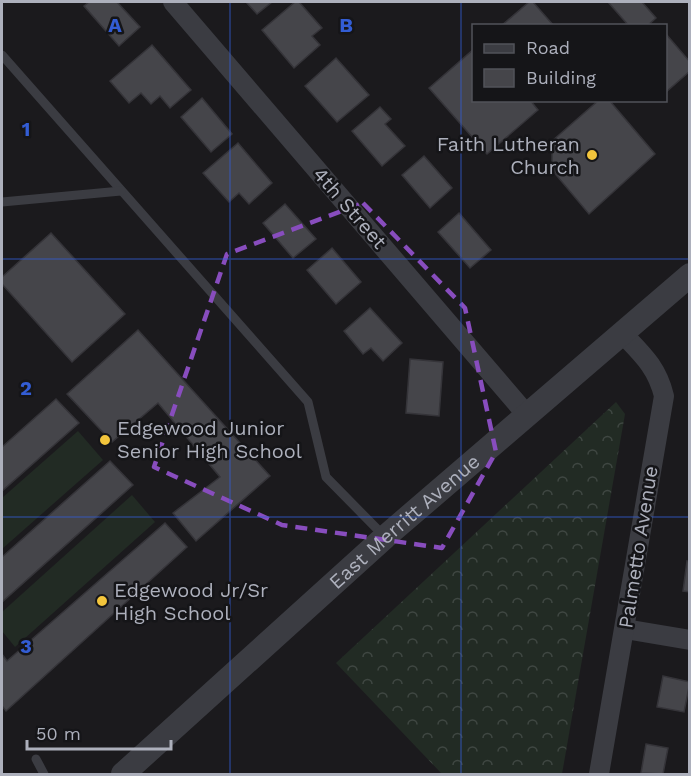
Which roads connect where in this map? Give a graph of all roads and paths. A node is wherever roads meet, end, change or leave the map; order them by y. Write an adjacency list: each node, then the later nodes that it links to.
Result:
1 (172, 2): 7 (street, 4th Street)
2 (2, 55): 3 (lane)
3 (121, 190): 4 (lane); 8 (lane)
4 (2, 202)
5 (690, 275): 6 (street, East Merritt Avenue)
6 (622, 333): 7 (street, East Merritt Avenue); 9 (street, Palmetto Avenue)
7 (527, 415): 8 (street, East Merritt Avenue)
8 (386, 537): 13 (street, East Merritt Avenue)
9 (625, 629): 10 (street); 14 (street, Palmetto Avenue)
10 (690, 640)
11 (36, 759): 12 (lane)
12 (44, 774)
13 (123, 774)
14 (599, 774)

